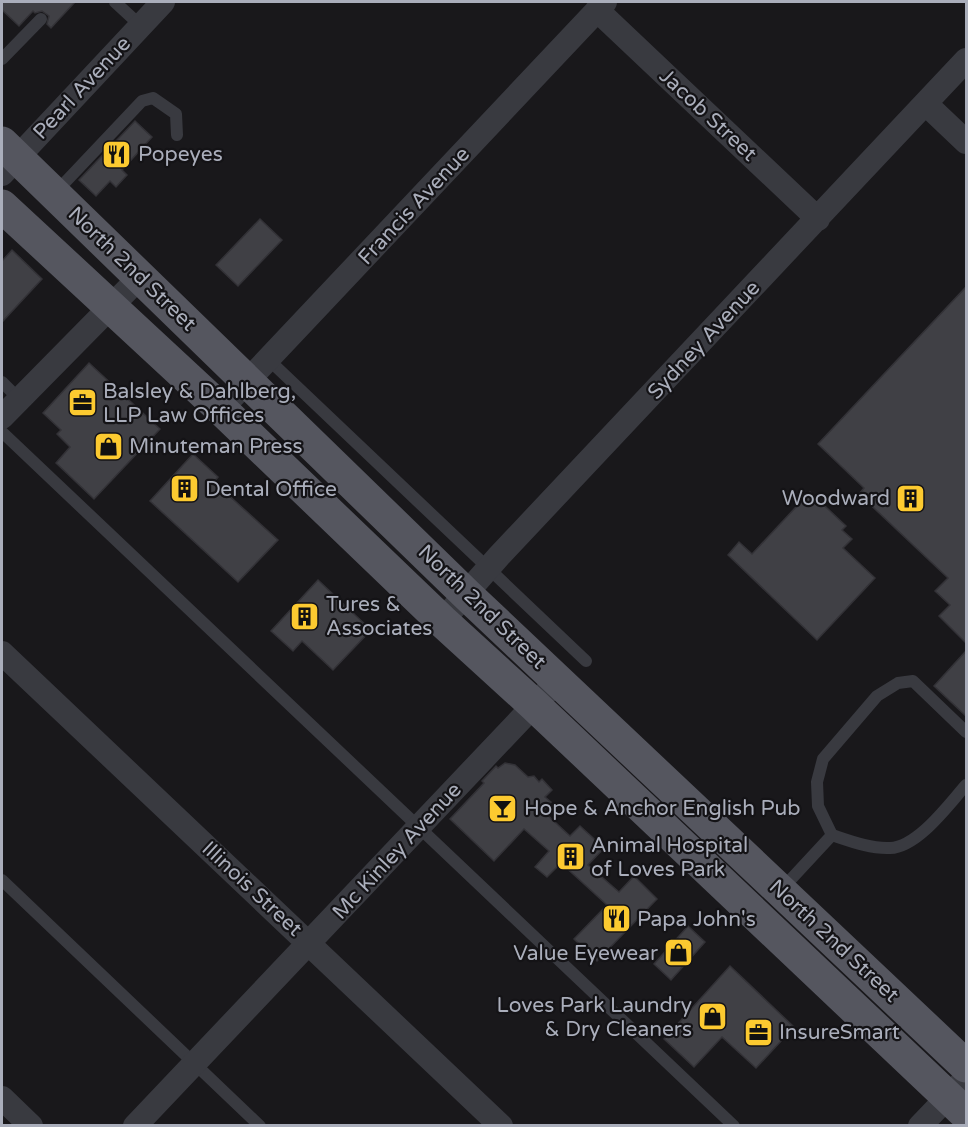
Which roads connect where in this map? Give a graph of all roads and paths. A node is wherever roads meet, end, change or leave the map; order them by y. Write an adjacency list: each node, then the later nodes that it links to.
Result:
1 (115, 2): 5 (lane)
2 (163, 2): 5 (street, Pearl Avenue)
3 (601, 6): 14 (street, Jacob Street); 17 (street, Francis Avenue)
4 (41, 19): 6 (lane)
5 (141, 26): 11 (street, Pearl Avenue)
6 (2, 60)
7 (966, 60): 8 (street, Sydney Avenue)
8 (926, 104): 10 (street); 14 (street, Sydney Avenue)
9 (177, 135): 12 (lane)
10 (966, 142)
11 (7, 158): 12 (main road, North 2nd Street)
12 (54, 194): 15 (main road, North 2nd Street)
13 (2, 206): 16 (main road, North 2nd Street)
14 (818, 219): 23 (street, Sydney Avenue)
15 (140, 277): 16 (street); 17 (main road, North 2nd Street)
16 (109, 308): 19 (street); 20 (main road, North 2nd Street)
17 (258, 370): 20 (street, Francis Avenue); 23 (lane); 24 (main road, North 2nd Street)
18 (2, 382): 19 (lane)
19 (19, 399): 21 (street)
20 (221, 409): 25 (main road, North 2nd Street)
21 (2, 417)
22 (2, 432): 32 (lane)
23 (488, 569): 24 (street, Sydney Avenue); 27 (lane)
24 (466, 594): 25 (street, Sydney Avenue); 28 (main road, North 2nd Street)
25 (442, 621): 29 (main road, North 2nd Street)
26 (2, 653): 36 (street, Illinois Street)
27 (586, 661)
28 (558, 680): 29 (street, Mc Kinley Avenue); 35 (main road, North 2nd Street)
29 (534, 705): 32 (street, Mc Kinley Avenue); 39 (main road, North 2nd Street)
30 (966, 732): 33 (lane)
31 (966, 784): 33 (lane)
32 (419, 827): 36 (street, Mc Kinley Avenue); 45 (lane)
33 (832, 835): 35 (lane)
34 (2, 880): 37 (lane)
35 (780, 891): 38 (main road, North 2nd Street)
36 (310, 943): 37 (street, Mc Kinley Avenue); 44 (street, Illinois Street)
37 (194, 1064): 42 (street, Mc Kinley Avenue); 43 (lane)
38 (966, 1066)
39 (960, 1096): 46 (street)
40 (2, 1098): 41 (street)
41 (31, 1125)
42 (135, 1125)
43 (260, 1125)
44 (501, 1125)
45 (734, 1125)
46 (920, 1125)

